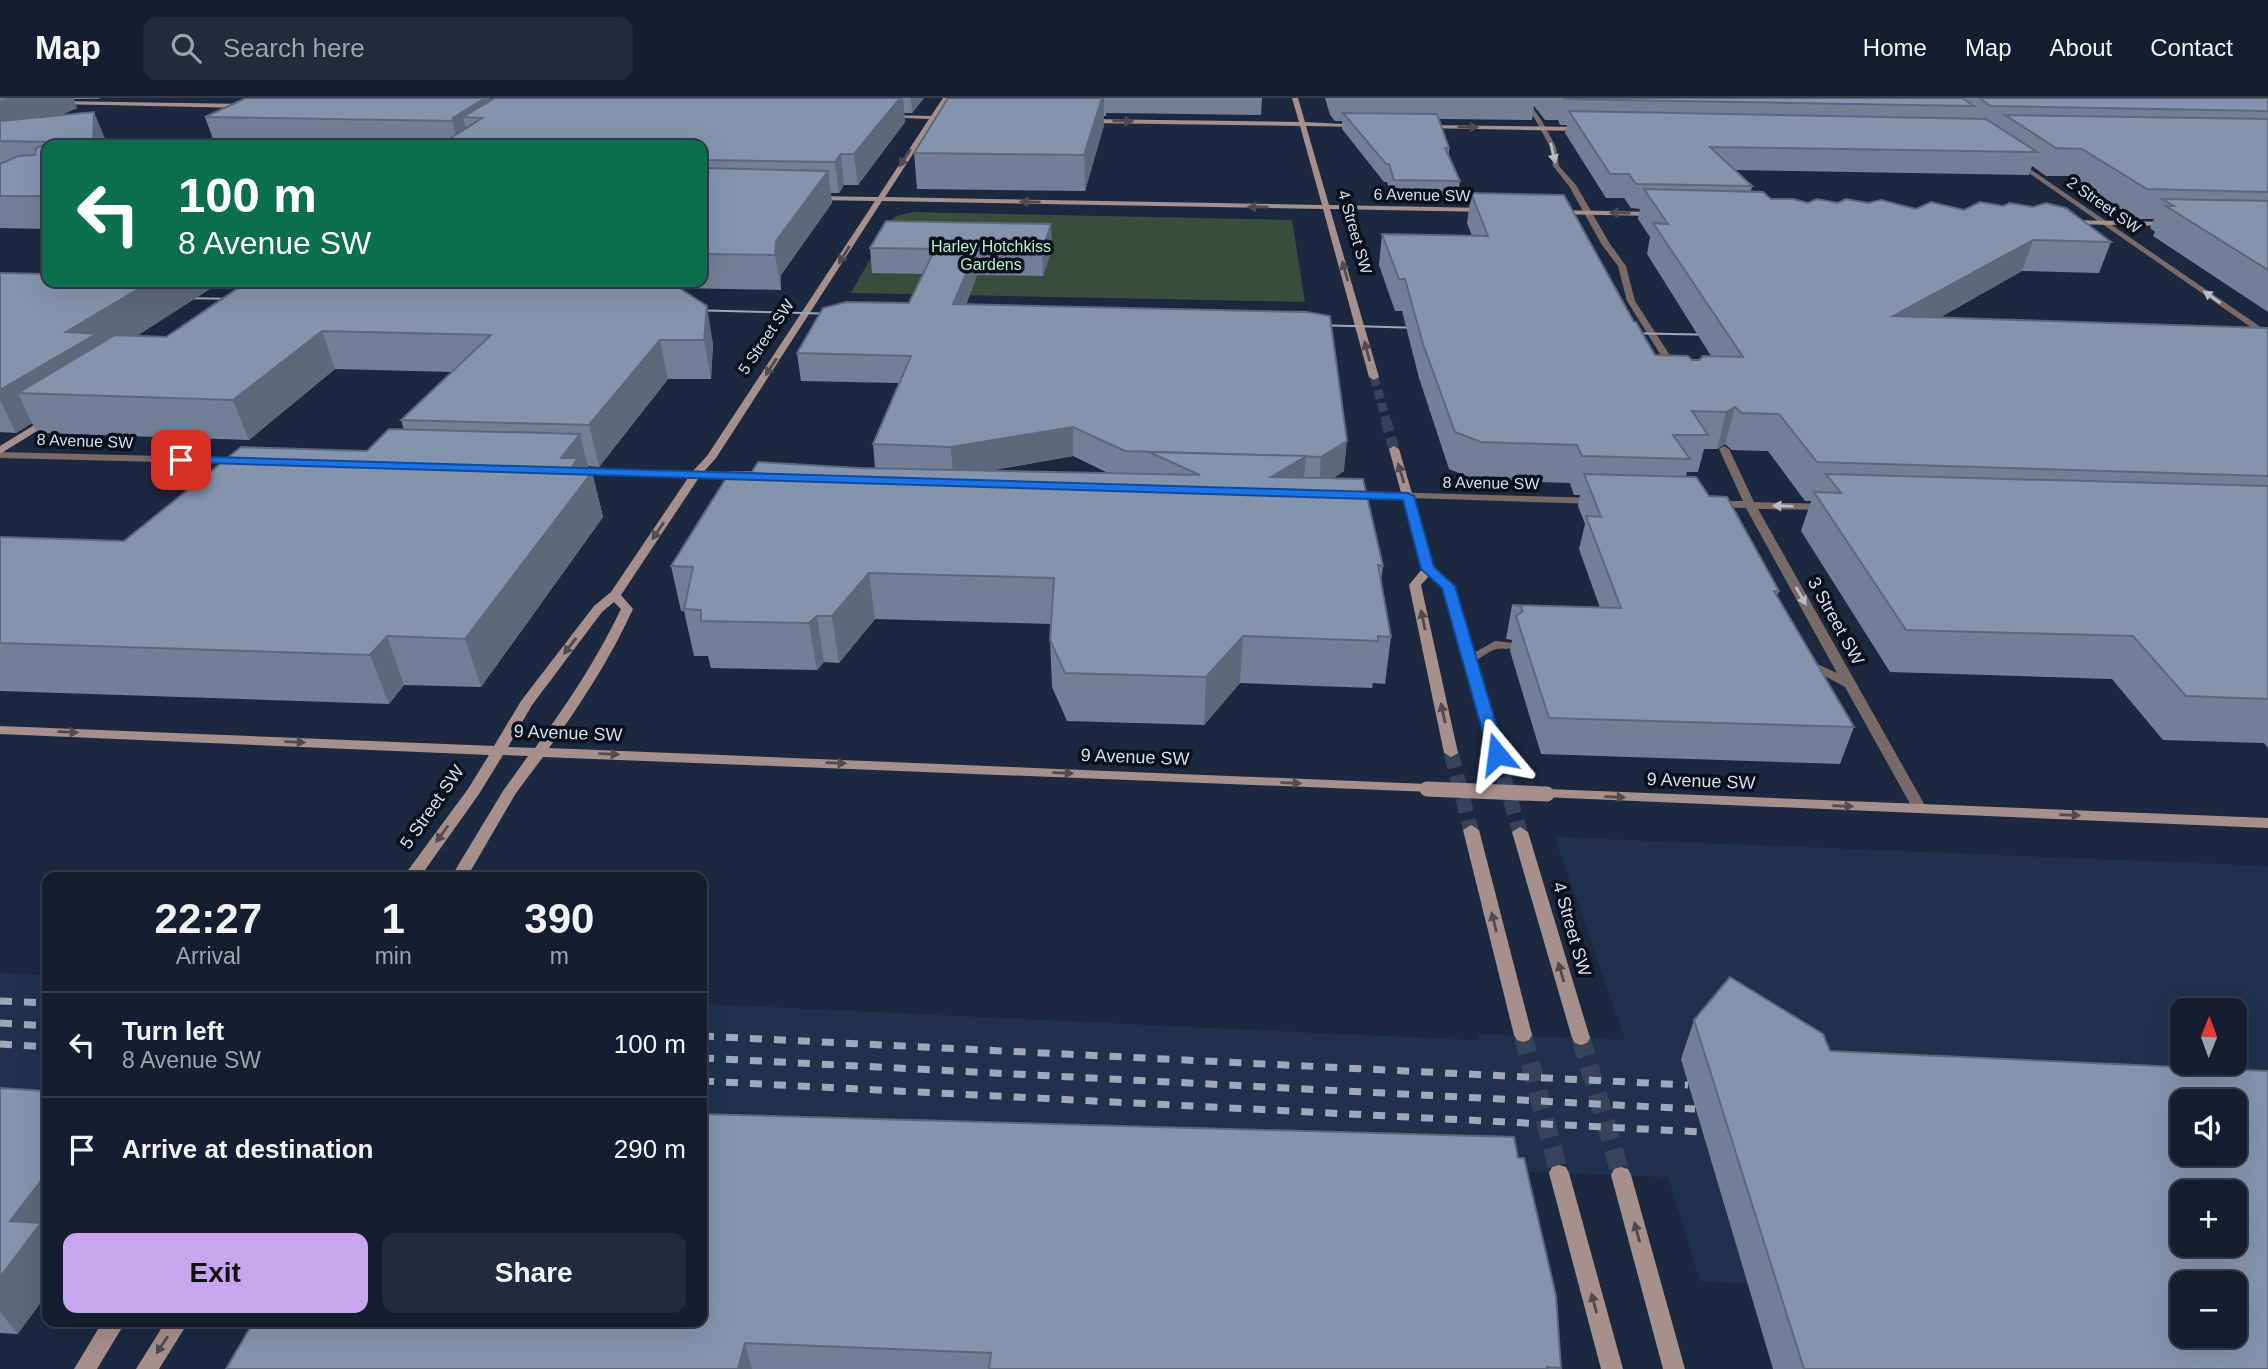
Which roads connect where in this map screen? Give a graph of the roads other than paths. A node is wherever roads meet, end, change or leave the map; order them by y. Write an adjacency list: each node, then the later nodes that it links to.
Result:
1 (126, 98): 6 (main road)
2 (946, 98): 10 (main road, 5 Street SW)
3 (1295, 98): 13 (main road, 4 Street SW)
4 (1517, 98): 16 (street)
5 (53, 103): 6 (main road)
6 (112, 104): 7 (main road); 8 (main road)
7 (252, 106)
8 (94, 111)
9 (874, 117): 10 (main road)
10 (932, 118): 11 (main road); 20 (main road, 5 Street SW, one-way to 20)
11 (958, 118)
12 (1084, 121): 13 (main road, one-way to 13)
13 (1302, 124): 14 (main road); 21 (main road, 4 Street SW)
14 (1373, 126)
15 (1415, 126): 16 (main road, one-way to 16)
16 (1543, 128): 17 (main road); 24 (street, one-way to 24)
17 (1589, 129)
18 (2004, 153): 27 (street, 2 Street SW)
19 (809, 198): 20 (main road, 6 Avenue SW)
20 (879, 199): 21 (main road, 6 Avenue SW, one-way to 20); 38 (main road, 5 Street SW, one-way to 38)
21 (1326, 208): 22 (main road, 6 Avenue SW); 30 (main road, 4 Street SW, one-way to 21)
22 (1496, 211)
23 (1541, 211): 24 (main road)
24 (1586, 212): 25 (main road, one-way to 24); 31 (street)
25 (1660, 214)
26 (2056, 222): 27 (main road)
27 (2105, 223): 28 (main road); 29 (street, 2 Street SW, one-way to 27)
28 (2179, 224)
29 (2268, 336)
30 (1374, 377)
31 (1680, 380)
32 (63, 410): 35 (main road)
33 (1394, 449): 41 (main road, one-way to 33)
34 (1724, 449): 44 (street, 3 Street SW)
35 (0, 453): 36 (street, 8 Avenue SW)
36 (252, 462)
37 (556, 470): 38 (street)
38 (696, 474): 39 (street); 47 (main road, 5 Street SW, one-way to 47)
39 (755, 476)
40 (1335, 494): 41 (street, 8 Avenue SW)
41 (1408, 496): 42 (street, 8 Avenue SW); 46 (main road)
42 (1607, 501)
43 (1700, 503): 44 (street)
44 (1751, 505): 45 (street, one-way to 44); 51 (street, 3 Street SW, one-way to 51)
45 (1845, 508)
46 (1428, 569): 49 (main road); 55 (main road, one-way to 46)
47 (615, 595): 53 (main road, 5 Street SW, one-way to 53); 54 (main road)
48 (1508, 646): 49 (street)
49 (1470, 659): 56 (main road)
50 (1815, 667): 51 (street)
51 (1849, 684): 57 (street, 3 Street SW)
52 (0, 730): 53 (main road, 9 Avenue SW, one-way to 53)
53 (497, 750): 54 (main road, 9 Avenue SW); 61 (main road, 5 Street SW, one-way to 61)
54 (541, 751): 57 (main road, 9 Avenue SW, one-way to 57, bridge); 62 (main road)
55 (1451, 753)
56 (1497, 754)
57 (1920, 809): 58 (main road, 9 Avenue SW, one-way to 58)
58 (2268, 823)
59 (1471, 830): 63 (main road, one-way to 59)
60 (1520, 832): 64 (main road, 4 Street SW, one-way to 60)
61 (415, 872)
62 (462, 872)
63 (1523, 1035)
64 (1580, 1038)
65 (1559, 1173): 71 (main road, one-way to 65)
66 (1621, 1175): 72 (main road, one-way to 66)
67 (111, 1327): 69 (main road)
68 (174, 1327): 70 (main road, one-way to 70)
69 (85, 1369)
70 (147, 1369)
71 (1612, 1369)
72 (1674, 1369)

